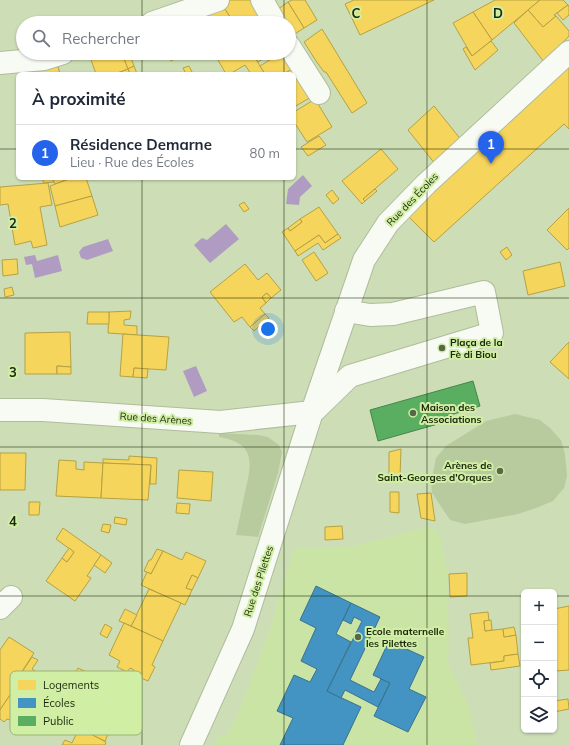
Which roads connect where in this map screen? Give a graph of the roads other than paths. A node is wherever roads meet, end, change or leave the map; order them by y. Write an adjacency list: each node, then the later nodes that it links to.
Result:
1 (218, 0): 3 (street)
2 (262, 0): 4 (street)
3 (172, 16)
4 (271, 16)
5 (569, 52): 10 (street, Rue des Écoles)
6 (296, 57): 9 (street)
7 (33, 60): 8 (street)
8 (0, 63)
9 (319, 93)
10 (346, 311): 12 (street, Rue des Écoles); 12 (street)
11 (0, 410): 12 (street, Rue des Arènes)
12 (312, 412): 13 (street, Rue des Pilettes)
13 (191, 745)

